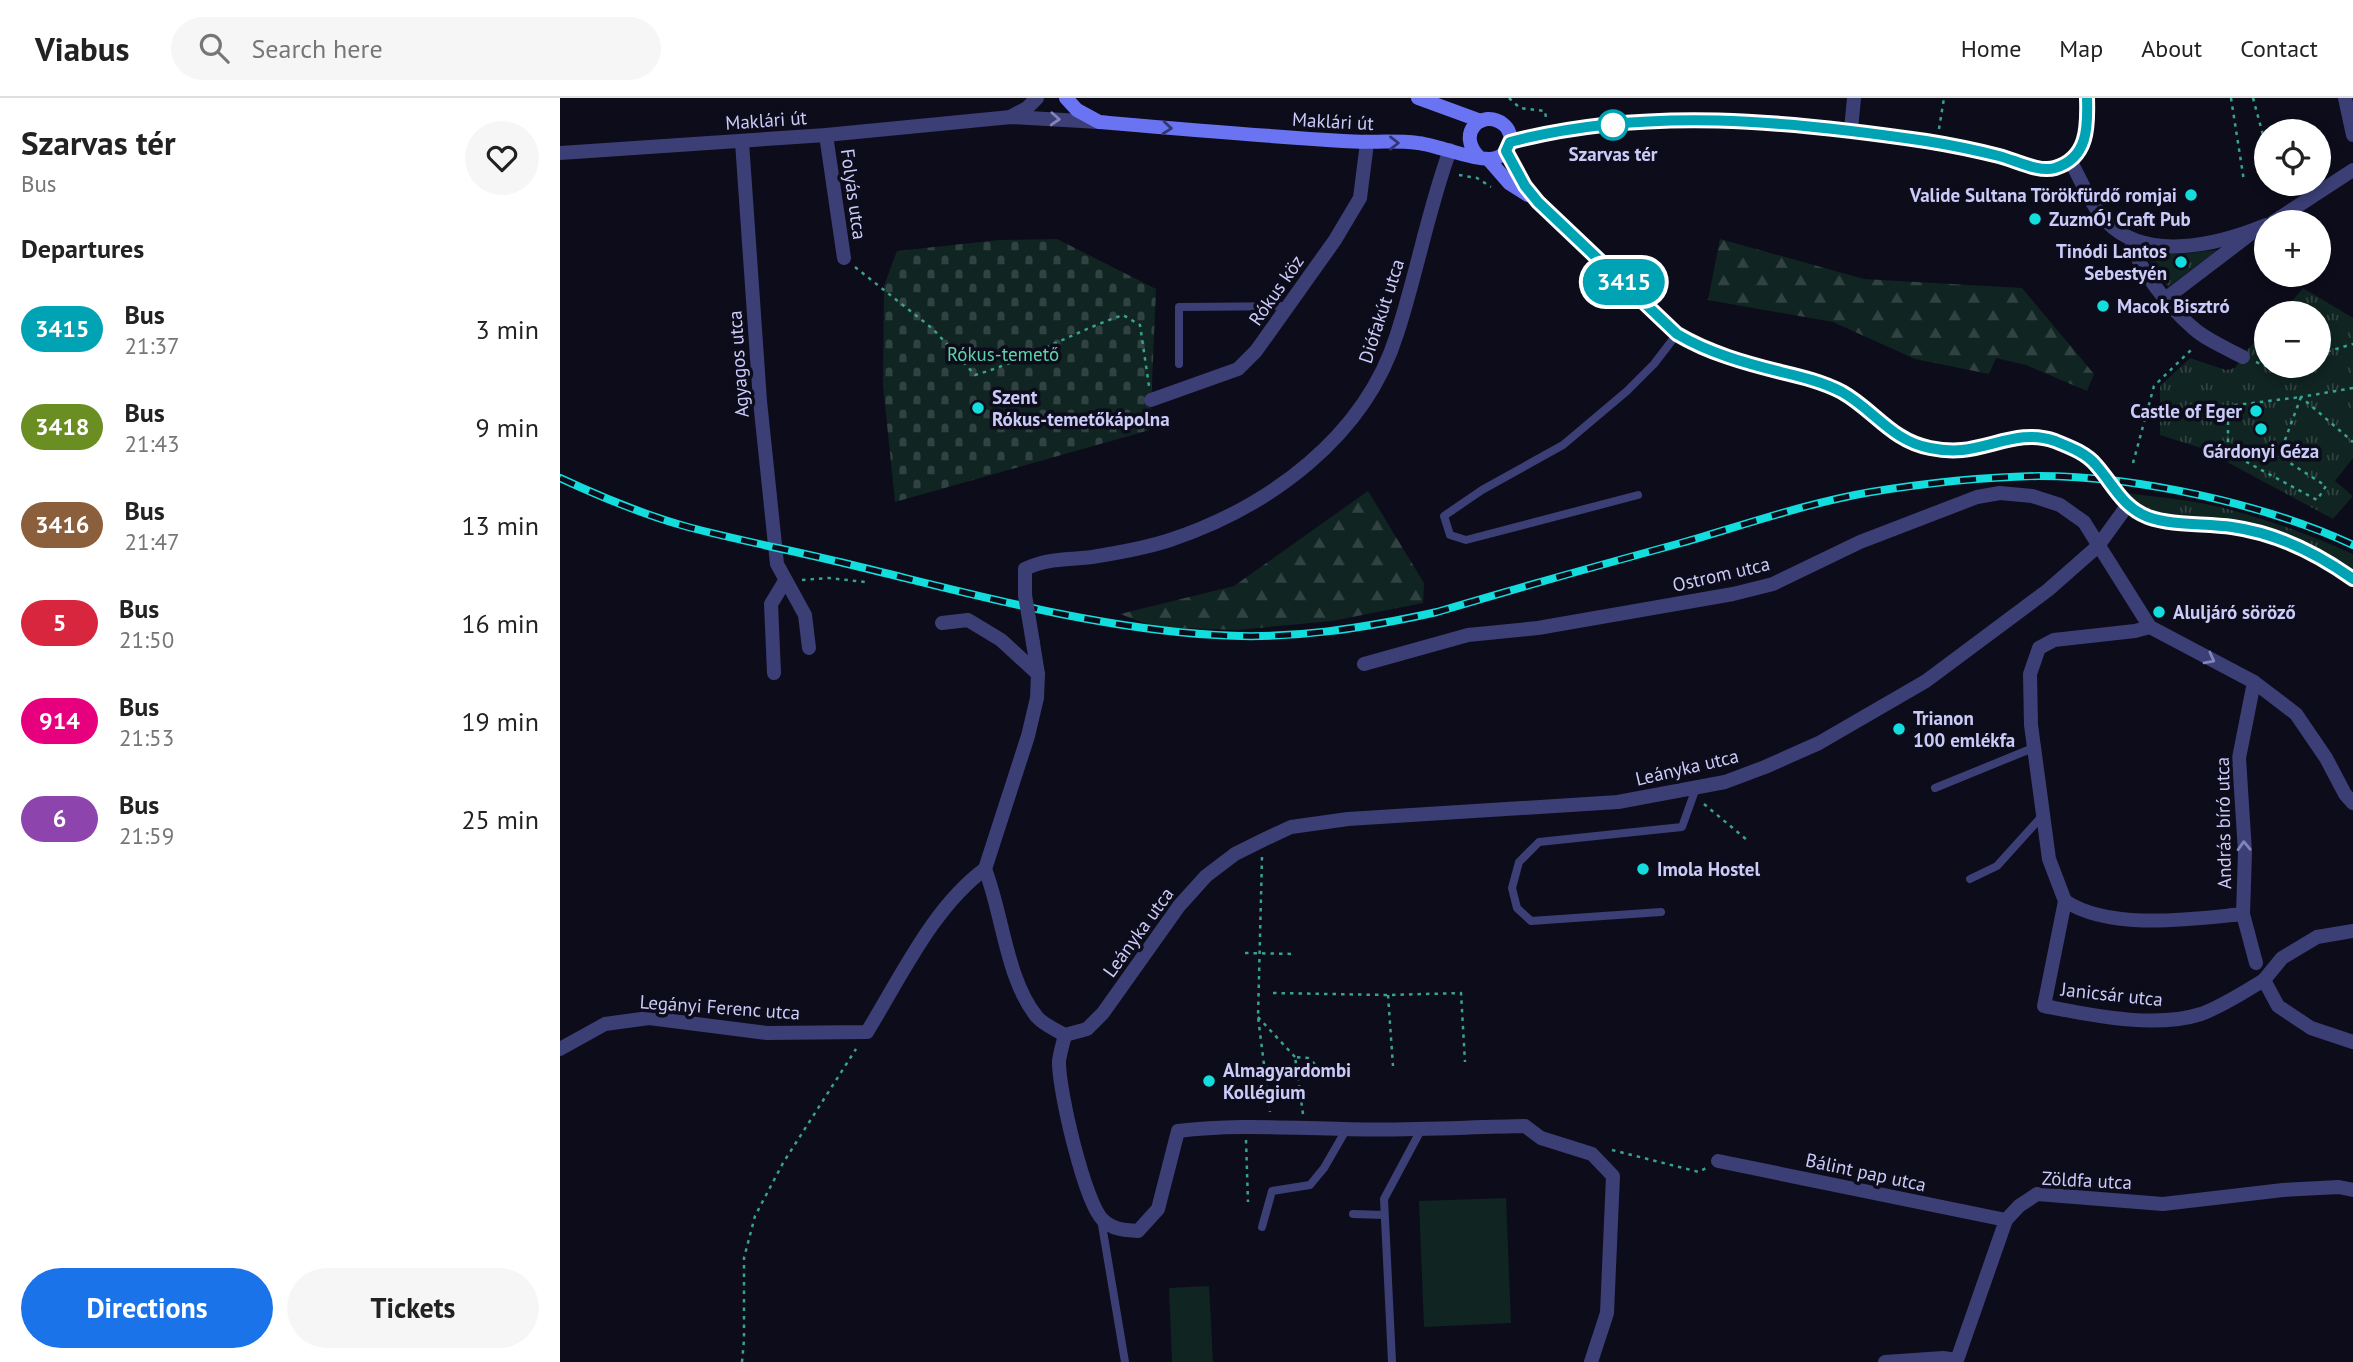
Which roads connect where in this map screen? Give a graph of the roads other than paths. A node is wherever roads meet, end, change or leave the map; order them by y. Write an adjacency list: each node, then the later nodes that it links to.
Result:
1 (1037, 98): 7 (street)
2 (1066, 98): 9 (street, Maklári út)
3 (1418, 98): 8 (street)
4 (1854, 98): 10 (street)
5 (2087, 98): 19 (street)
6 (2345, 98): 12 (street)
7 (1011, 117): 9 (street, Maklári út, one-way to 9); 11 (street, Maklári út)
8 (1481, 121): 15 (street); 18 (street)
9 (1099, 122): 14 (street, Maklári út, one-way to 14)
10 (1851, 130): 15 (street); 19 (street)
11 (826, 135): 13 (street, Maklári út); 26 (street, Folyás utca)
12 (2353, 135)
13 (742, 142): 17 (street, Maklári út); 37 (street, Agyagos utca)
14 (1367, 143): 16 (street, Maklári út, one-way to 16); 28 (street, Rókus köz)
15 (1508, 147): 18 (street); 21 (street)
16 (1450, 150): 18 (street, Maklári út); 43 (street, Diófakút utca, bridge)
17 (560, 153)
18 (1484, 158): 21 (street)
19 (2071, 162): 25 (street)
20 (2353, 170): 22 (street)
21 (1538, 202): 29 (street)
22 (2291, 210)
23 (2254, 230): 25 (street)
24 (2254, 233): 27 (street)
25 (2131, 239): 27 (street)
26 (844, 258)
27 (2165, 299): 30 (street)
28 (1286, 306): 31 (lane); 32 (street, Rókus köz)
29 (1677, 334): 33 (lane); 34 (street)
30 (2243, 357)
31 (1179, 364)
32 (1151, 400)
33 (1637, 495)
34 (2127, 506): 35 (street, Leányka utca); 36 (street)
35 (2098, 546): 39 (street, Ostrom utca); 41 (street, Ostrom utca); 46 (street, Leányka utca)
36 (2353, 579)
37 (785, 581): 40 (street, Agyagos utca); 42 (street)
38 (942, 623): 43 (street)
39 (2150, 627): 44 (street, one-way to 44); 45 (street)
40 (809, 648)
41 (1364, 664)
42 (774, 673)
43 (1038, 674): 50 (street)
44 (2254, 682): 48 (street); 54 (street, András bíró utca, one-way to 44)
45 (2033, 748): 47 (lane); 49 (street)
46 (1696, 788): 53 (lane); 58 (street, Leányka utca)
47 (1935, 788)
48 (2353, 803)
49 (2043, 815): 51 (lane); 52 (street)
50 (985, 869): 58 (street); 60 (street, Legányi Ferenc utca)
51 (1970, 879)
52 (2065, 901): 54 (street); 57 (street, Janicsár utca)
53 (1661, 912)
54 (2243, 914): 56 (street, András bíró utca)
55 (2353, 930): 57 (street)
56 (2256, 963)
57 (2264, 981): 59 (street)
58 (1065, 1035): 67 (street)
59 (2353, 1042)
60 (560, 1049)
61 (1422, 1128): 62 (street); 66 (lane); 73 (street)
62 (1346, 1130): 67 (street); 69 (lane)
63 (1718, 1161): 68 (street, Bálint pap utca)
64 (2353, 1191): 68 (street, Zöldfa utca)
65 (1353, 1214): 66 (lane)
66 (1384, 1215): 72 (lane)
67 (1101, 1219): 71 (lane)
68 (2006, 1220): 70 (street, Zöldfa utca)
69 (1262, 1227)
70 (1951, 1360): 74 (street, Zöldfa utca)
71 (1125, 1362)
72 (1392, 1362)
73 (1591, 1362)
74 (1885, 1362)

